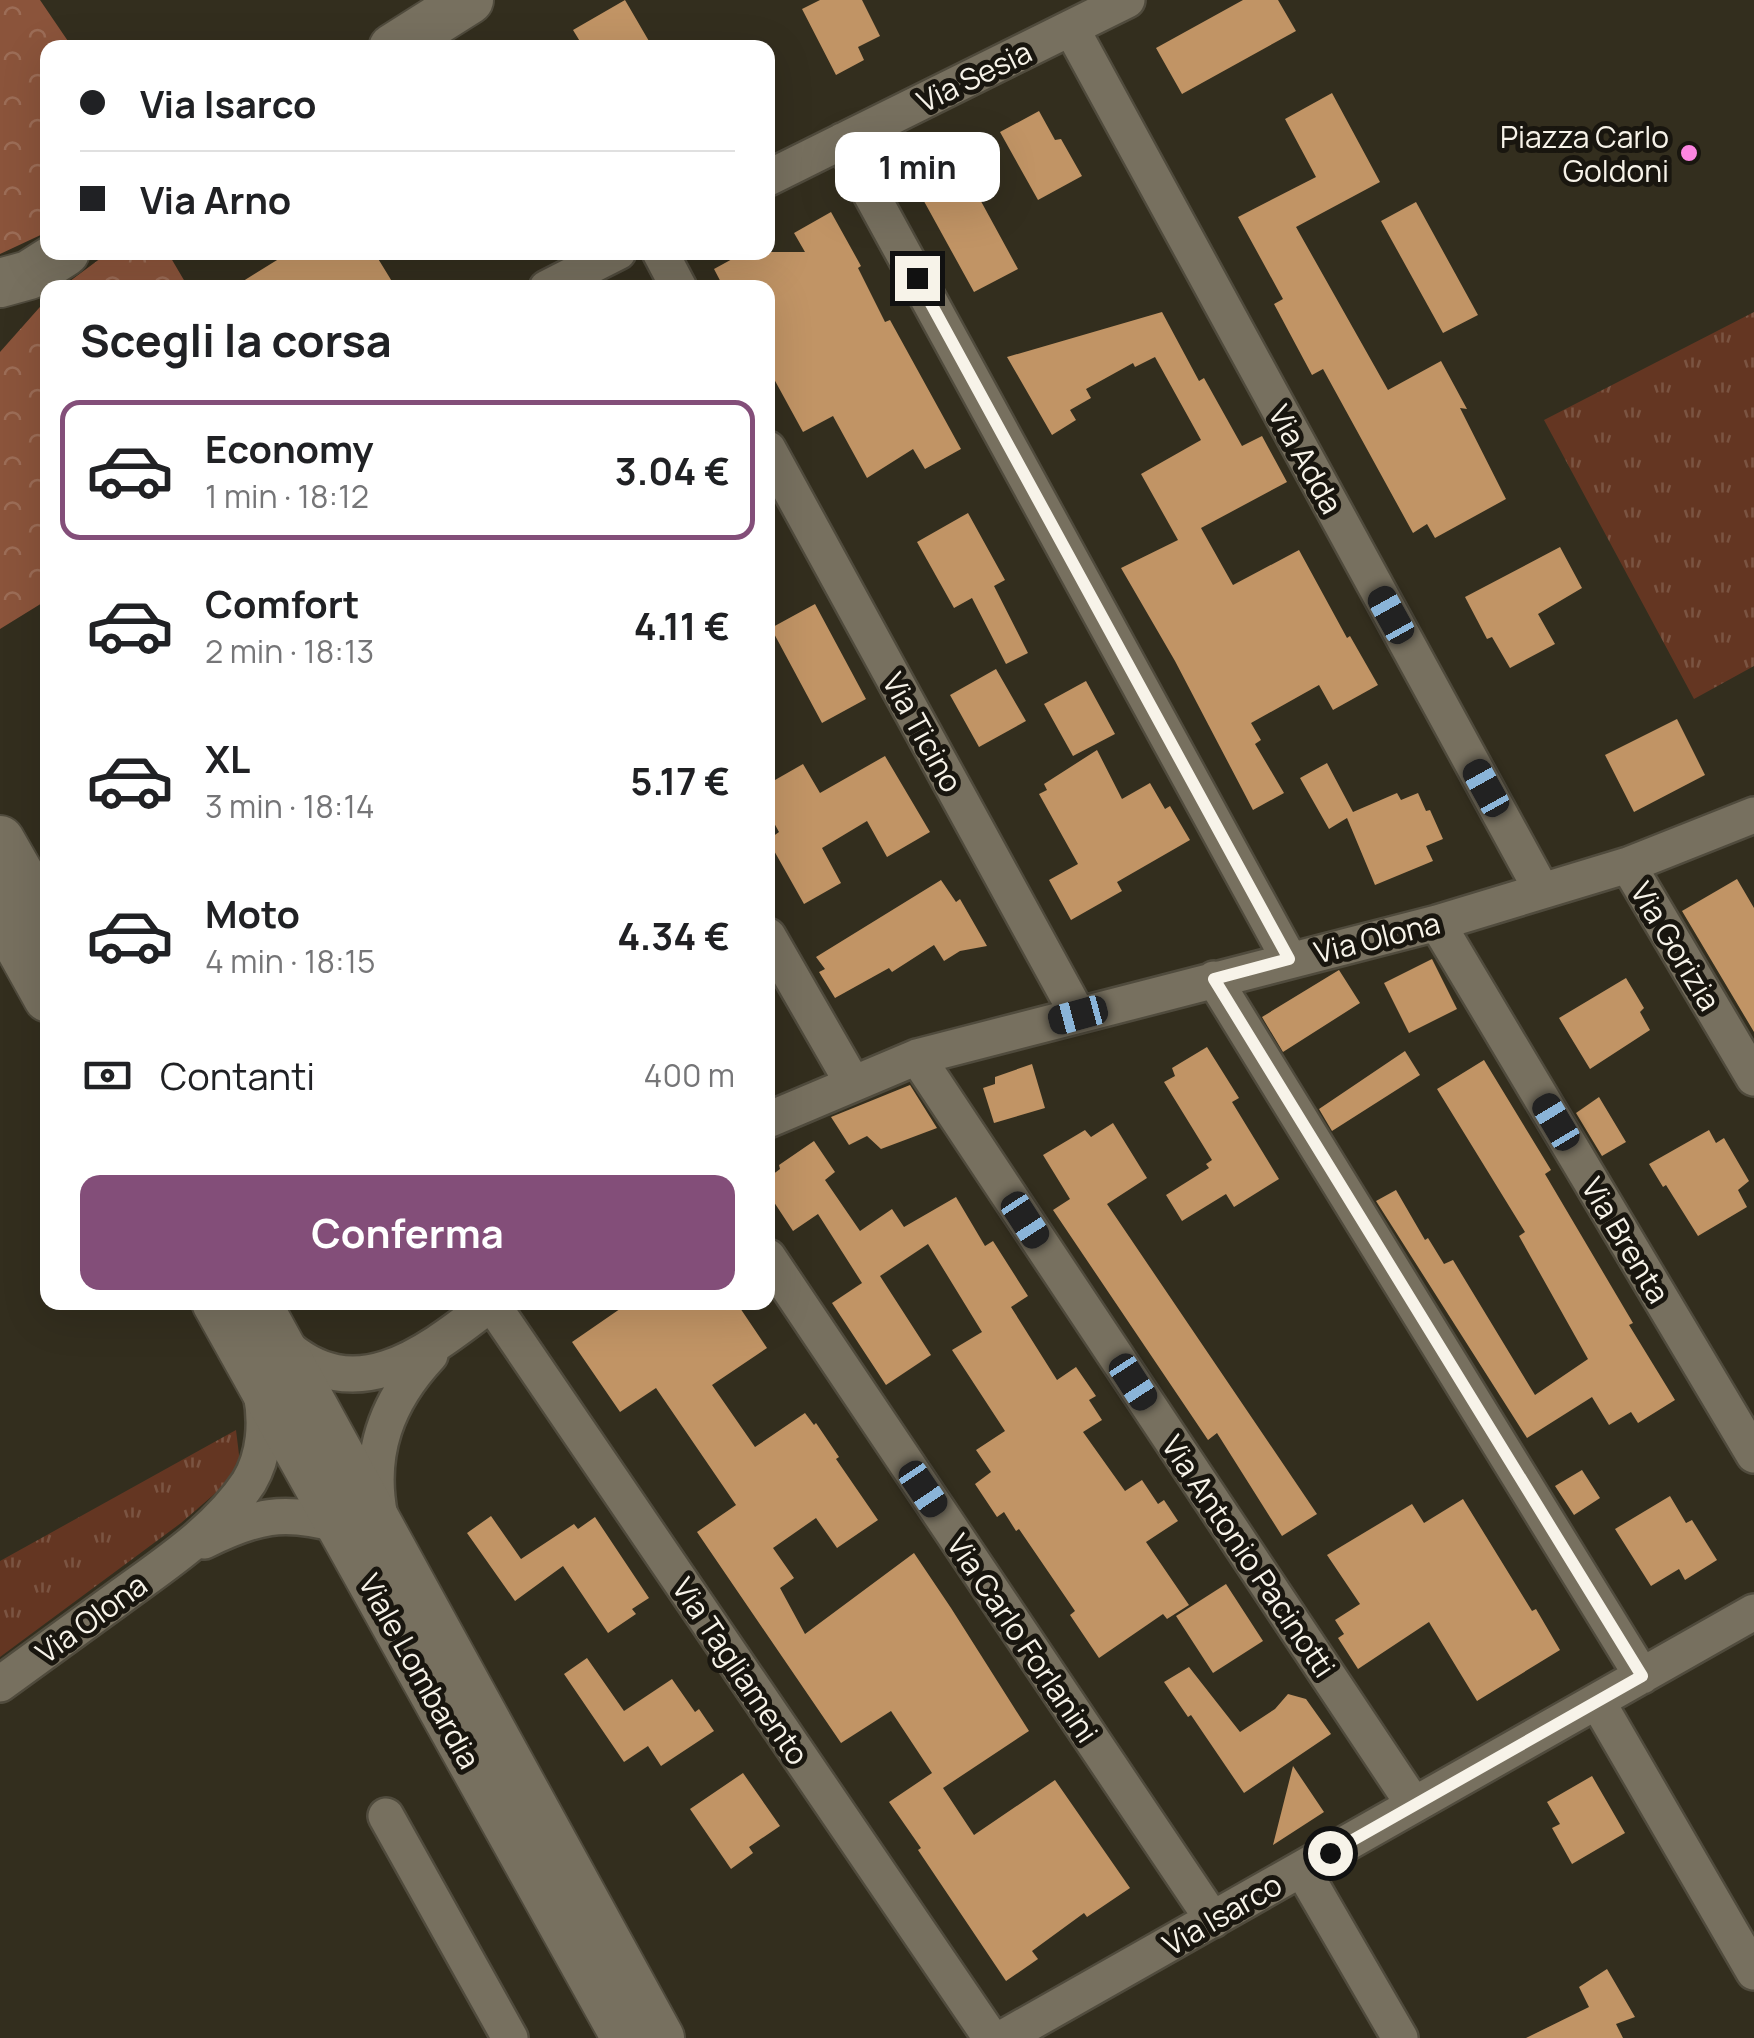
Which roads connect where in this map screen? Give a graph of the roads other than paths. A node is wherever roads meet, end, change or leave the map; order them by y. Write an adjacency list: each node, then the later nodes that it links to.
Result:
1 (469, 0): 4 (main road)
2 (1126, 0): 3 (street, Via Sesia)
3 (1071, 28): 5 (street, Via Sesia); 15 (street, Via Adda)
4 (406, 40)
5 (842, 141): 6 (street, Via Sesia); 20 (street)
6 (775, 174)
7 (602, 260): 9 (street)
8 (32, 270): 10 (main road)
9 (563, 280)
10 (0, 313)
11 (775, 462): 23 (street, Via Ticino)
12 (1754, 814): 14 (street, Via Olona)
13 (0, 840): 16 (main road)
14 (1628, 865): 15 (street, Via Olona); 25 (street, Via Gorizia)
15 (1542, 891): 18 (street, Via Olona)
16 (40, 910)
17 (0, 912): 22 (main road)
18 (1437, 922): 20 (street, Via Olona); 35 (street, Via Brenta)
19 (775, 948): 26 (street)
20 (1289, 959): 21 (street, Via Olona)
21 (1214, 979): 23 (street, Via Olona); 40 (street)
22 (40, 984)
23 (1078, 1015): 24 (street, Via Olona)
24 (917, 1057): 26 (street, Via Olona); 43 (street, Via Antonio Pacinotti)
25 (1754, 1078)
26 (852, 1082): 27 (street, Via Olona)
27 (775, 1117)
28 (775, 1267): 46 (street, Via Carlo Forlanini)
29 (220, 1310): 34 (main road, Viale Lombardia)
30 (483, 1310): 33 (street)
31 (497, 1310): 51 (street, Via Tagliamento)
32 (265, 1319): 33 (street); 37 (main road, Viale Lombardia)
33 (441, 1343): 37 (street)
34 (258, 1380): 36 (main road, Viale Lombardia); 38 (street, Via Olona)
35 (1754, 1455)
36 (338, 1524): 38 (street, Via Olona); 49 (main road, Viale Lombardia)
37 (384, 1535): 50 (main road, Viale Lombardia)
38 (181, 1552): 41 (street, Via Olona)
39 (1754, 1612): 40 (street, Via Isarco)
40 (1642, 1676): 42 (street, Via Isarco)
41 (0, 1684)
42 (1597, 1701): 43 (street, Via Isarco); 47 (street)
43 (1414, 1805): 45 (street, Via Isarco)
44 (386, 1816): 48 (street)
45 (1302, 1869): 46 (street, Via Isarco); 53 (street)
46 (1212, 1920): 52 (street, Via Isarco)
47 (1754, 1972)
48 (510, 2038)
49 (626, 2038)
50 (660, 2038)
51 (991, 2038)
52 (1003, 2038)
53 (1400, 2038)

